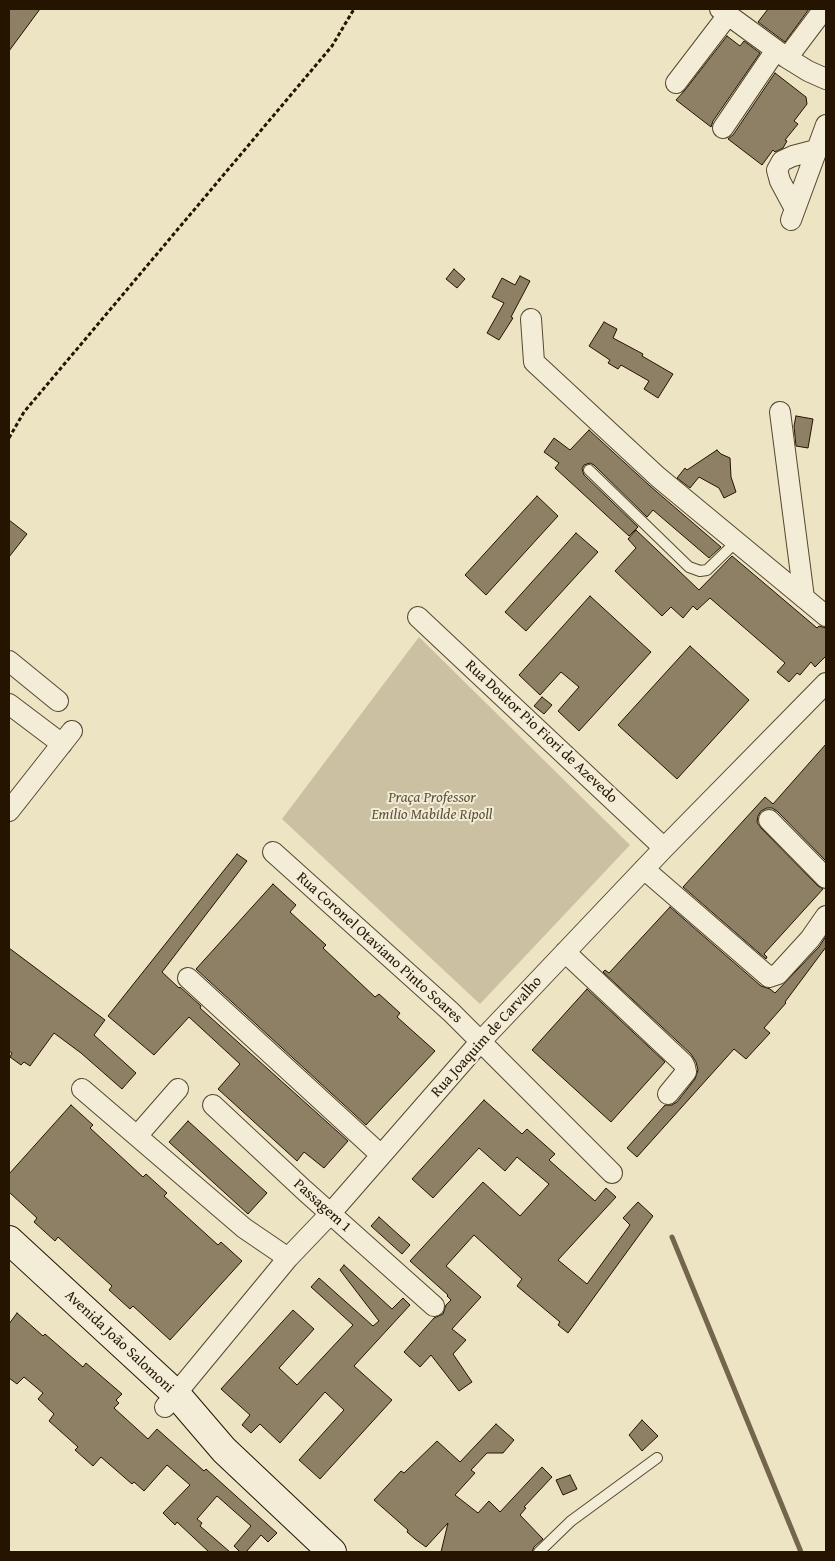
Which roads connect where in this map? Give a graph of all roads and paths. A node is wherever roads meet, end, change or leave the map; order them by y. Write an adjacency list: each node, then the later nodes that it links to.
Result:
1 (354, 9): 12 (path)
2 (824, 9): 4 (street)
3 (731, 13): 4 (street); 6 (street)
4 (782, 54): 5 (street); 8 (street)
5 (826, 79)
6 (676, 83)
7 (826, 125): 9 (street)
8 (723, 128)
9 (816, 150): 9 (street)
10 (531, 319): 14 (street)
11 (780, 412): 15 (street)
12 (9, 438)
13 (589, 470): 14 (lane)
14 (736, 542): 15 (street)
15 (804, 598): 16 (street)
16 (826, 616)
17 (418, 617): 24 (street, Rua Doutor Pio Fiori de Azevedo)
18 (9, 661): 20 (street)
19 (826, 683): 24 (street, Rua Joaquim de Carvalho)
20 (58, 701)
21 (9, 704): 22 (street)
22 (9, 811)
23 (769, 820): 27 (street)
24 (664, 848): 26 (street, Rua Joaquim de Carvalho)
25 (273, 852): 31 (street, Rua Coronel Otaviano Pinto Soares)
26 (644, 869): 28 (street); 29 (street, Rua Joaquim de Carvalho)
27 (826, 878)
28 (826, 916)
29 (565, 952): 31 (street, Rua Joaquim de Carvalho); 34 (street)
30 (188, 978): 37 (street)
31 (480, 1042): 37 (street, Rua Joaquim de Carvalho); 38 (street, Rua Coronel Otaviano Pinto Soares)
32 (82, 1089): 36 (street)
33 (178, 1089): 36 (street)
34 (668, 1094)
35 (213, 1105): 39 (street, Passagem 1)
36 (137, 1136): 41 (street)
37 (381, 1155): 39 (street, Rua Joaquim de Carvalho)
38 (612, 1173)
39 (330, 1214): 41 (street, Rua Joaquim de Carvalho); 43 (street, Passagem 1)
40 (9, 1240): 44 (main road, Avenida João Salomoni)
41 (288, 1258): 44 (street, Rua Joaquim de Carvalho)
42 (9, 1261): 44 (main road, Avenida João Salomoni)
43 (434, 1306)
44 (170, 1401): 46 (main road, Avenida João Salomoni)
45 (657, 1458): 47 (lane)
46 (332, 1552)
47 (539, 1552)

